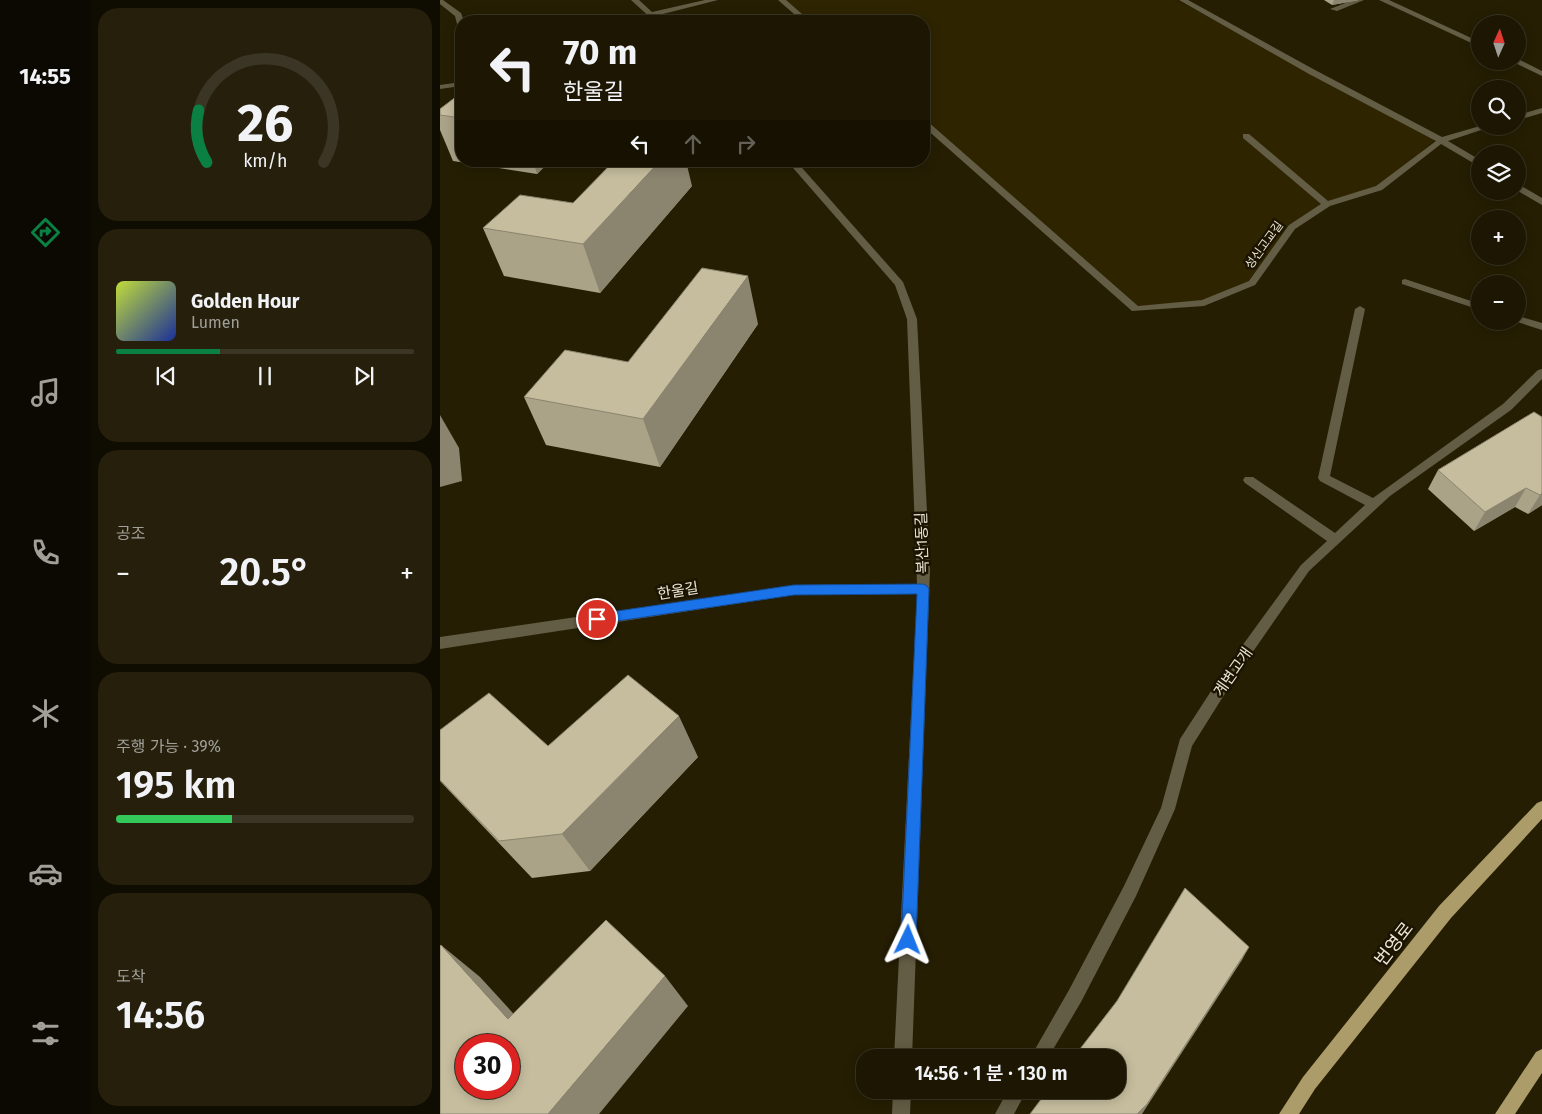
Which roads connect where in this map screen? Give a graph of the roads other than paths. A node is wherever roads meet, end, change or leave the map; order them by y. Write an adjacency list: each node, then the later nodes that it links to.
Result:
1 (635, 0): 10 (street)
2 (714, 0): 10 (street)
3 (782, 0): 11 (street)
4 (1183, 0): 22 (street)
5 (1360, 0): 8 (street)
6 (1384, 0): 12 (street)
7 (440, 1): 9 (street)
8 (1334, 9)
9 (458, 15)
10 (650, 15)
11 (799, 15)
12 (1471, 41)
13 (1526, 66): 14 (street)
14 (1542, 74)
15 (455, 85): 16 (street)
16 (440, 87)
17 (1542, 110): 18 (street)
18 (1526, 115)
19 (930, 129): 27 (street, 성신고교길)
20 (1471, 131): 22 (street)
21 (1246, 136): 27 (street)
22 (1442, 140): 23 (street); 27 (street, 성신고교길)
23 (1471, 158)
24 (796, 167): 37 (street, 복산1동길)
25 (1526, 192): 26 (street)
26 (1542, 202)
27 (1327, 204)
28 (1405, 282): 29 (street)
29 (1471, 304)
30 (1360, 309): 35 (street)
31 (1526, 322): 32 (street)
32 (1542, 327)
33 (1542, 373): 35 (street, 계변고개)
34 (1250, 480): 36 (street)
35 (1374, 504): 36 (street, 계변고개)
36 (1336, 540): 41 (street, 계변고개)
37 (923, 589): 38 (street, 한울길); 40 (street, 복산1동길)
38 (440, 643)
39 (1542, 808): 47 (main road, 번영로)
40 (903, 1049)
41 (1043, 1049)
42 (1542, 1058): 48 (main road)
43 (902, 1099): 45 (street)
44 (1013, 1099): 46 (street)
45 (901, 1114)
46 (1004, 1114)
47 (1288, 1114)
48 (1504, 1114)

